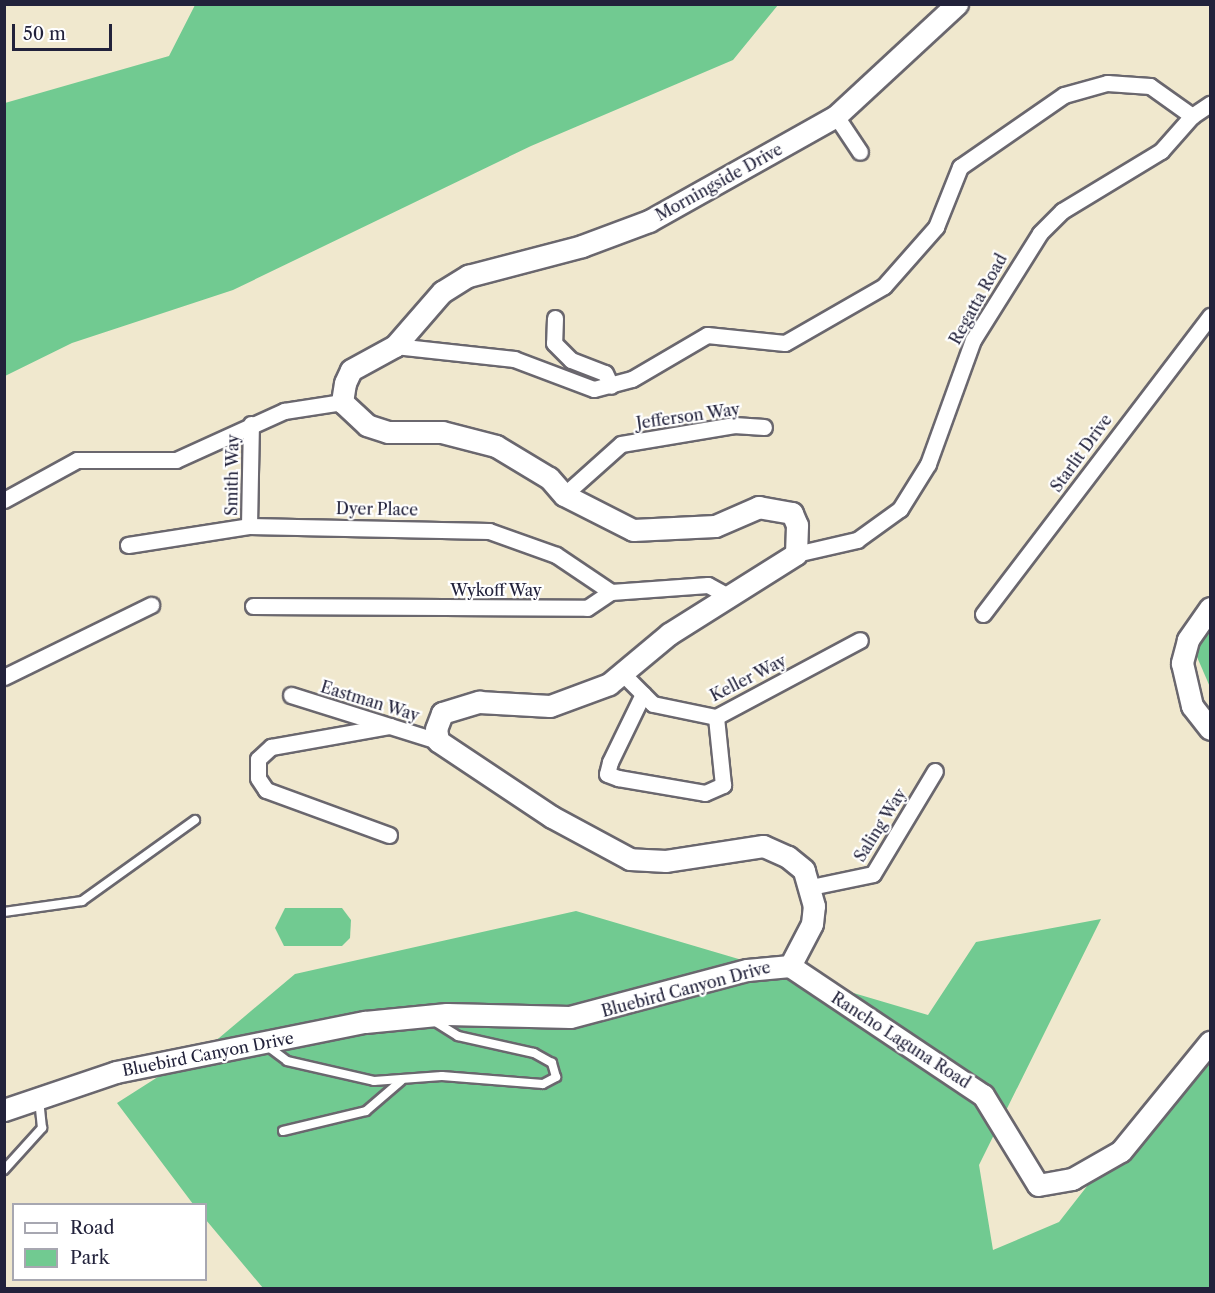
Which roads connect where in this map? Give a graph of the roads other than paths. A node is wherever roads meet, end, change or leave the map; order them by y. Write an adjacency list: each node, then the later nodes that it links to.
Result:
1 (957, 4): 3 (street, Morningside Drive)
2 (1210, 104): 4 (street, Regatta Road)
3 (836, 116): 5 (street); 8 (street, Morningside Drive)
4 (1192, 116): 9 (street); 17 (street, Regatta Road)
5 (860, 152)
6 (1210, 316): 23 (street, Starlit Drive)
7 (555, 318): 9 (street)
8 (394, 346): 9 (street); 10 (street)
9 (611, 386)
10 (342, 402): 11 (street); 13 (street)
11 (251, 424): 14 (street); 15 (street, Smith Way)
12 (764, 427): 13 (street, Jefferson Way)
13 (564, 495): 17 (street)
14 (4, 500)
15 (249, 526): 16 (street, Dyer Place); 18 (street, Dyer Place)
16 (128, 545)
17 (796, 554): 19 (street)
18 (611, 592): 19 (street, Wykoff Way); 21 (street, Wykoff Way)
19 (731, 598): 25 (street)
20 (151, 605): 26 (street)
21 (253, 606)
22 (1210, 608): 31 (street)
23 (982, 614)
24 (860, 640): 29 (street, Keller Way)
25 (622, 674): 27 (street, Keller Way); 32 (street)
26 (4, 677)
27 (643, 694): 29 (street, Keller Way); 29 (street)
28 (291, 695): 30 (street, Eastman Way)
29 (716, 717)
30 (390, 726): 32 (street, Eastman Way); 35 (street)
31 (1210, 729)
32 (438, 741): 36 (street)
33 (935, 771): 36 (street, Saling Way)
34 (195, 820): 37 (lane)
35 (389, 835)
36 (811, 887): 38 (street, Bluebird Canyon Drive)
37 (4, 912)
38 (790, 966): 39 (street, Bluebird Canyon Drive); 40 (street, Rancho Laguna Road)
39 (426, 1015): 41 (street, Bluebird Canyon Drive); 42 (lane)
40 (1210, 1041)
41 (264, 1043): 42 (lane); 43 (street, Bluebird Canyon Drive)
42 (401, 1081): 45 (lane)
43 (38, 1099): 44 (street, Bluebird Canyon Drive); 46 (lane)
44 (4, 1110)
45 (283, 1131)
46 (4, 1170)

